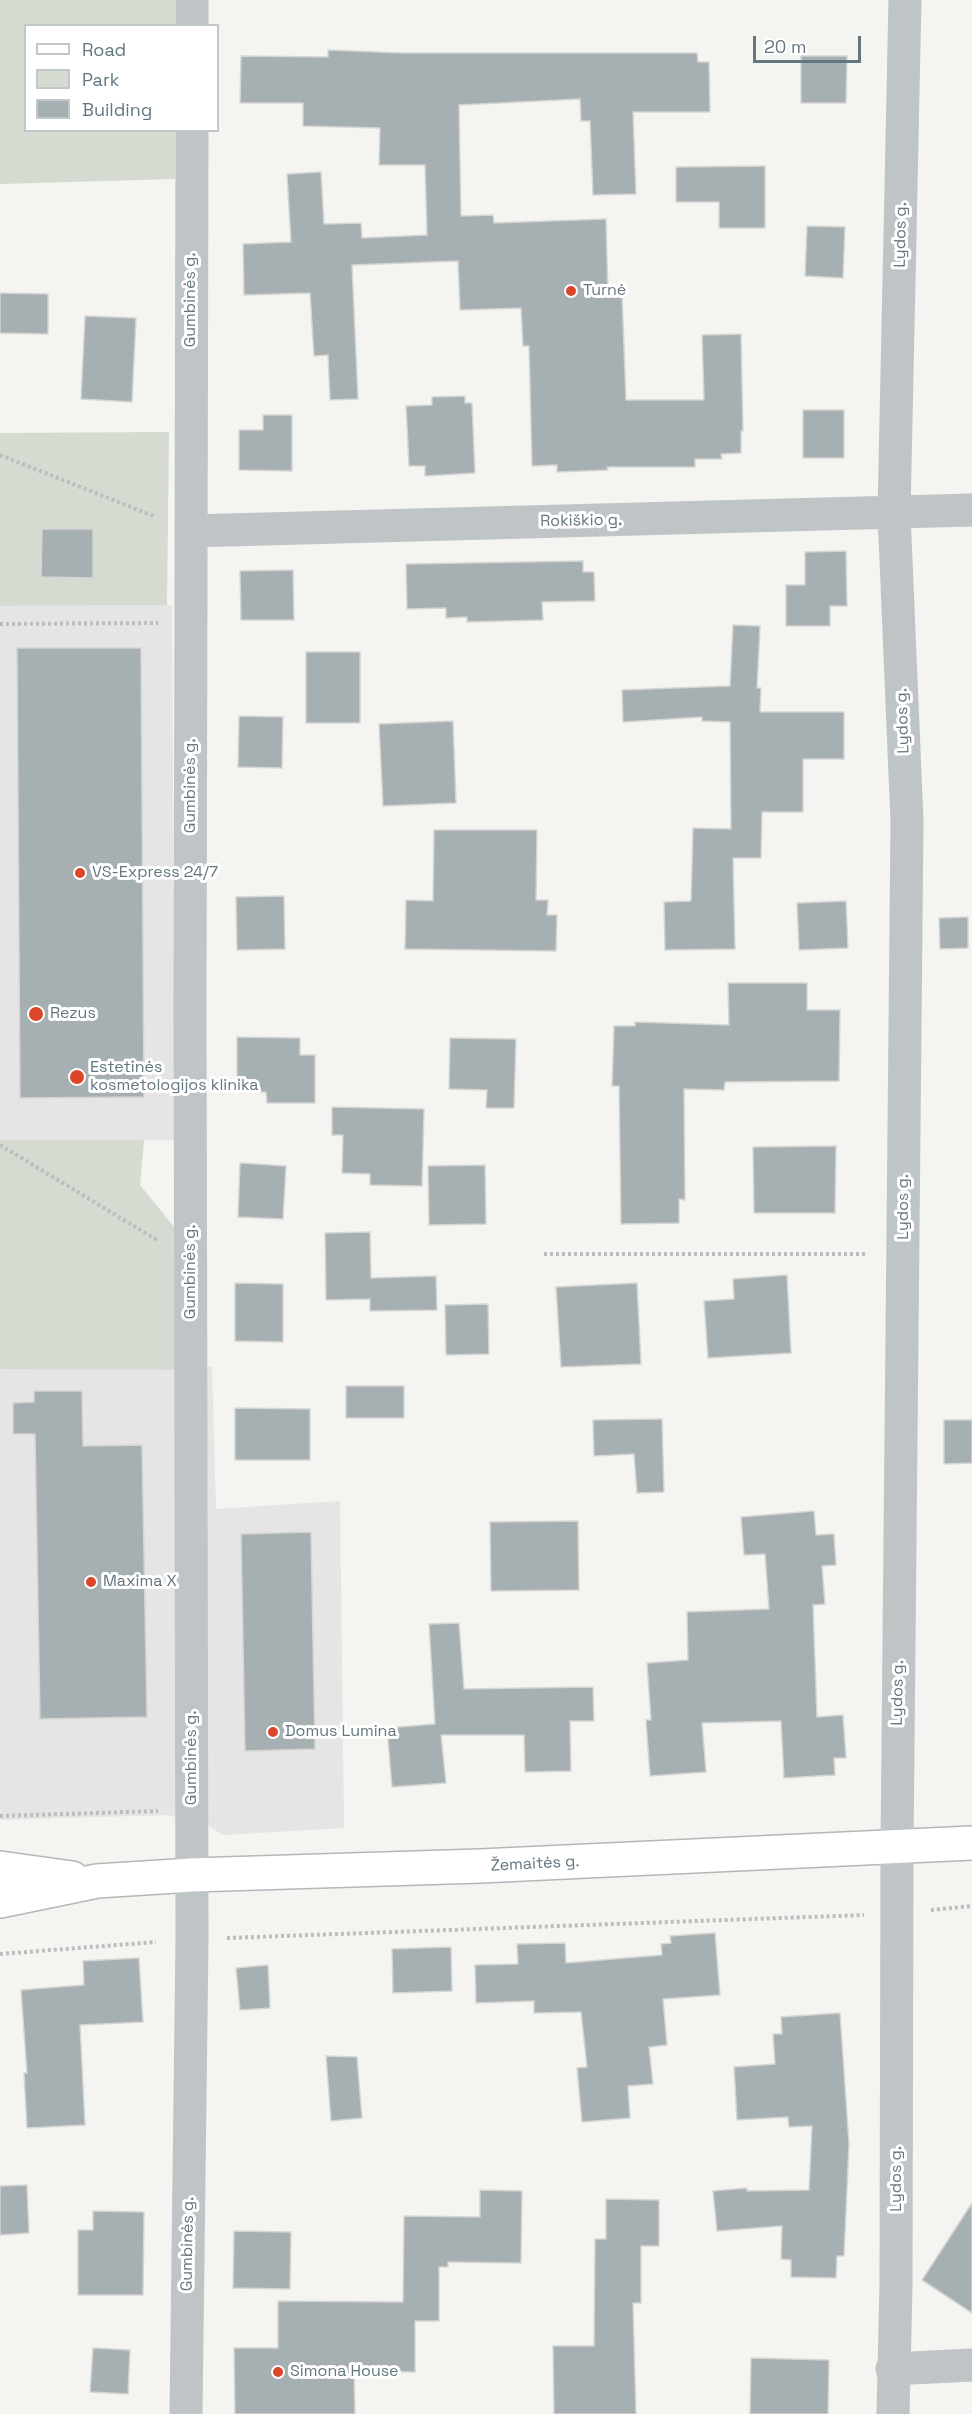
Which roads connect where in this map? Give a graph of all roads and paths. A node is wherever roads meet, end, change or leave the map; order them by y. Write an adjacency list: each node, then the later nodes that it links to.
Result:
1 (192, 0): 3 (street)
2 (905, 0): 7 (street, Lydos g.)
3 (192, 24)
4 (192, 132): 8 (street, Gumbinės g.)
5 (0, 455): 8 (path)
6 (972, 510): 7 (street, Rokiškio g.)
7 (894, 513): 8 (street, Rokiškio g.); 13 (street, Lydos g.)
8 (191, 531): 9 (street, Gumbinės g.)
9 (192, 622): 10 (path); 14 (street, Gumbinės g.)
10 (0, 624)
11 (0, 1145): 14 (path)
12 (544, 1254): 13 (path)
13 (903, 1254): 18 (street, Lydos g.)
14 (191, 1261): 15 (street, Gumbinės g.)
15 (193, 1810): 16 (path); 20 (street, Gumbinės g.)
16 (0, 1816)
17 (972, 1843): 18 (main road, Žemaitės g.)
18 (897, 1847): 20 (main road, Žemaitės g.); 24 (street, Lydos g.)
19 (0, 1868): 21 (main road, Žemaitės g.)
20 (192, 1875): 21 (main road, Žemaitės g.); 25 (street, Gumbinės g.)
21 (98, 1881): 22 (main road, Žemaitės g.)
22 (0, 1901)
23 (972, 1906): 24 (path)
24 (898, 1913): 25 (path); 28 (street, Lydos g.)
25 (192, 1939): 26 (path); 29 (street, Gumbinės g.)
26 (0, 1954)
27 (972, 2365): 28 (street)
28 (892, 2369): 30 (street, Lydos g.)
29 (186, 2414)
30 (893, 2414)

